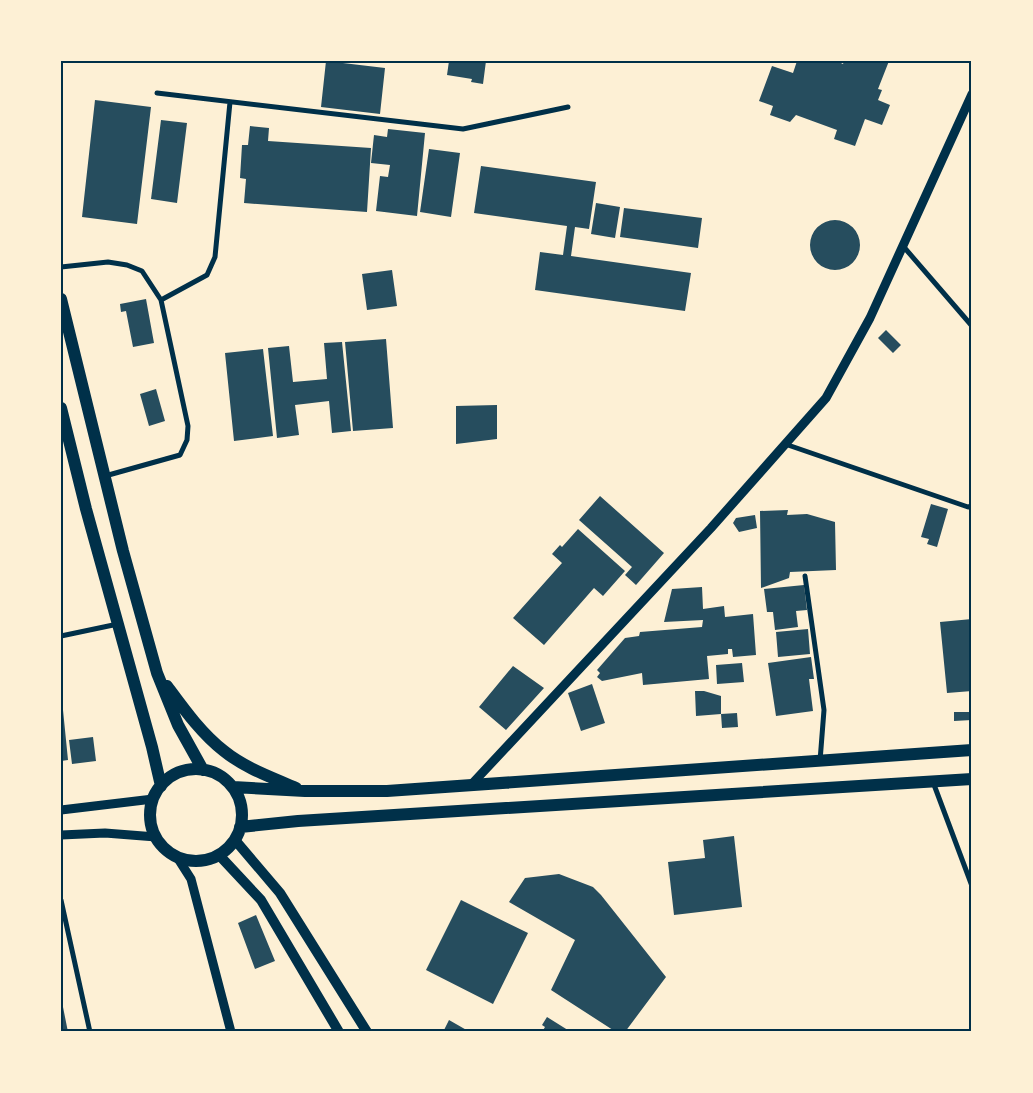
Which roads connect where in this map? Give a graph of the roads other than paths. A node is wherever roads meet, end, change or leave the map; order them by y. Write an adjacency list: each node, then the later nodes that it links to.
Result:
1 (157, 93): 3 (street)
2 (972, 94): 5 (street)
3 (230, 102): 4 (street); 8 (street)
4 (568, 107)
5 (903, 246): 9 (street); 11 (street)
6 (61, 267): 8 (street)
7 (61, 299): 12 (main road)
8 (161, 300): 12 (street)
9 (972, 326)
10 (61, 408): 15 (main road)
11 (785, 444): 13 (street); 24 (street)
12 (105, 476): 17 (main road)
13 (972, 506)
14 (805, 576): 19 (street)
15 (119, 624): 16 (street); 23 (main road)
16 (61, 636)
17 (157, 673): 20 (main road); 26 (main road)
18 (972, 750): 19 (main road)
19 (820, 762): 24 (main road)
20 (203, 770): 23 (main road); 25 (main road)
21 (972, 779): 22 (main road)
22 (933, 782): 29 (main road); 35 (street)
23 (161, 786): 27 (main road)
24 (470, 786): 26 (main road)
25 (233, 788): 26 (main road); 29 (main road)
26 (305, 791)
27 (153, 799): 28 (street); 31 (main road)
28 (61, 810)
29 (240, 827): 32 (main road)
30 (61, 835): 31 (street)
31 (156, 837): 34 (main road)
32 (235, 840): 33 (main road); 40 (main road)
33 (219, 856): 34 (main road); 39 (main road)
34 (177, 857): 38 (street)
35 (972, 886)
36 (61, 900): 37 (street)
37 (90, 1032)
38 (232, 1032)
39 (339, 1032)
40 (367, 1032)

